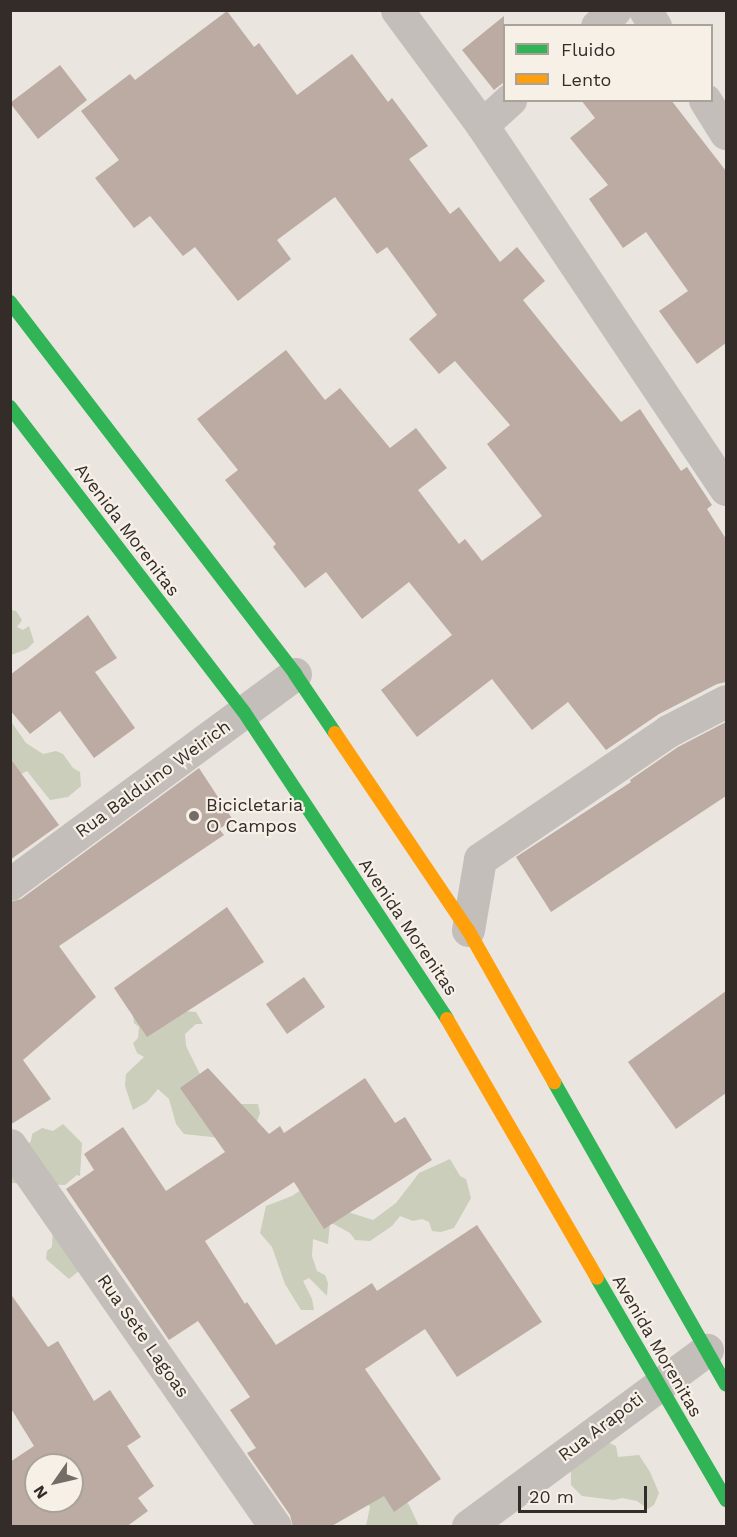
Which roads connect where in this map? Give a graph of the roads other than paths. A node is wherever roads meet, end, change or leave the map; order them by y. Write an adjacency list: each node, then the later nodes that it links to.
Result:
1 (397, 10): 8 (street)
2 (615, 10): 4 (street)
3 (645, 10): 5 (street)
4 (599, 24)
5 (654, 24)
6 (508, 102): 8 (street)
7 (706, 102): 9 (street)
8 (482, 125): 12 (street)
9 (726, 133)
10 (10, 302): 13 (main road)
11 (10, 408): 15 (main road, Avenida Morenitas)
12 (726, 489)
13 (295, 674): 15 (street, Rua Balduino Weirich); 17 (main road)
14 (726, 701): 17 (street)
15 (244, 712): 16 (street, Rua Balduino Weirich); 20 (main road, Avenida Morenitas)
16 (12, 880)
17 (468, 930): 19 (main road)
18 (10, 1145): 23 (street, Rua Sete Lagoas)
19 (707, 1350): 20 (street, Rua Arapoti); 21 (main road)
20 (658, 1384): 22 (main road, Avenida Morenitas); 24 (street, Rua Arapoti)
21 (726, 1385)
22 (726, 1500)
23 (275, 1527)
24 (468, 1527)

